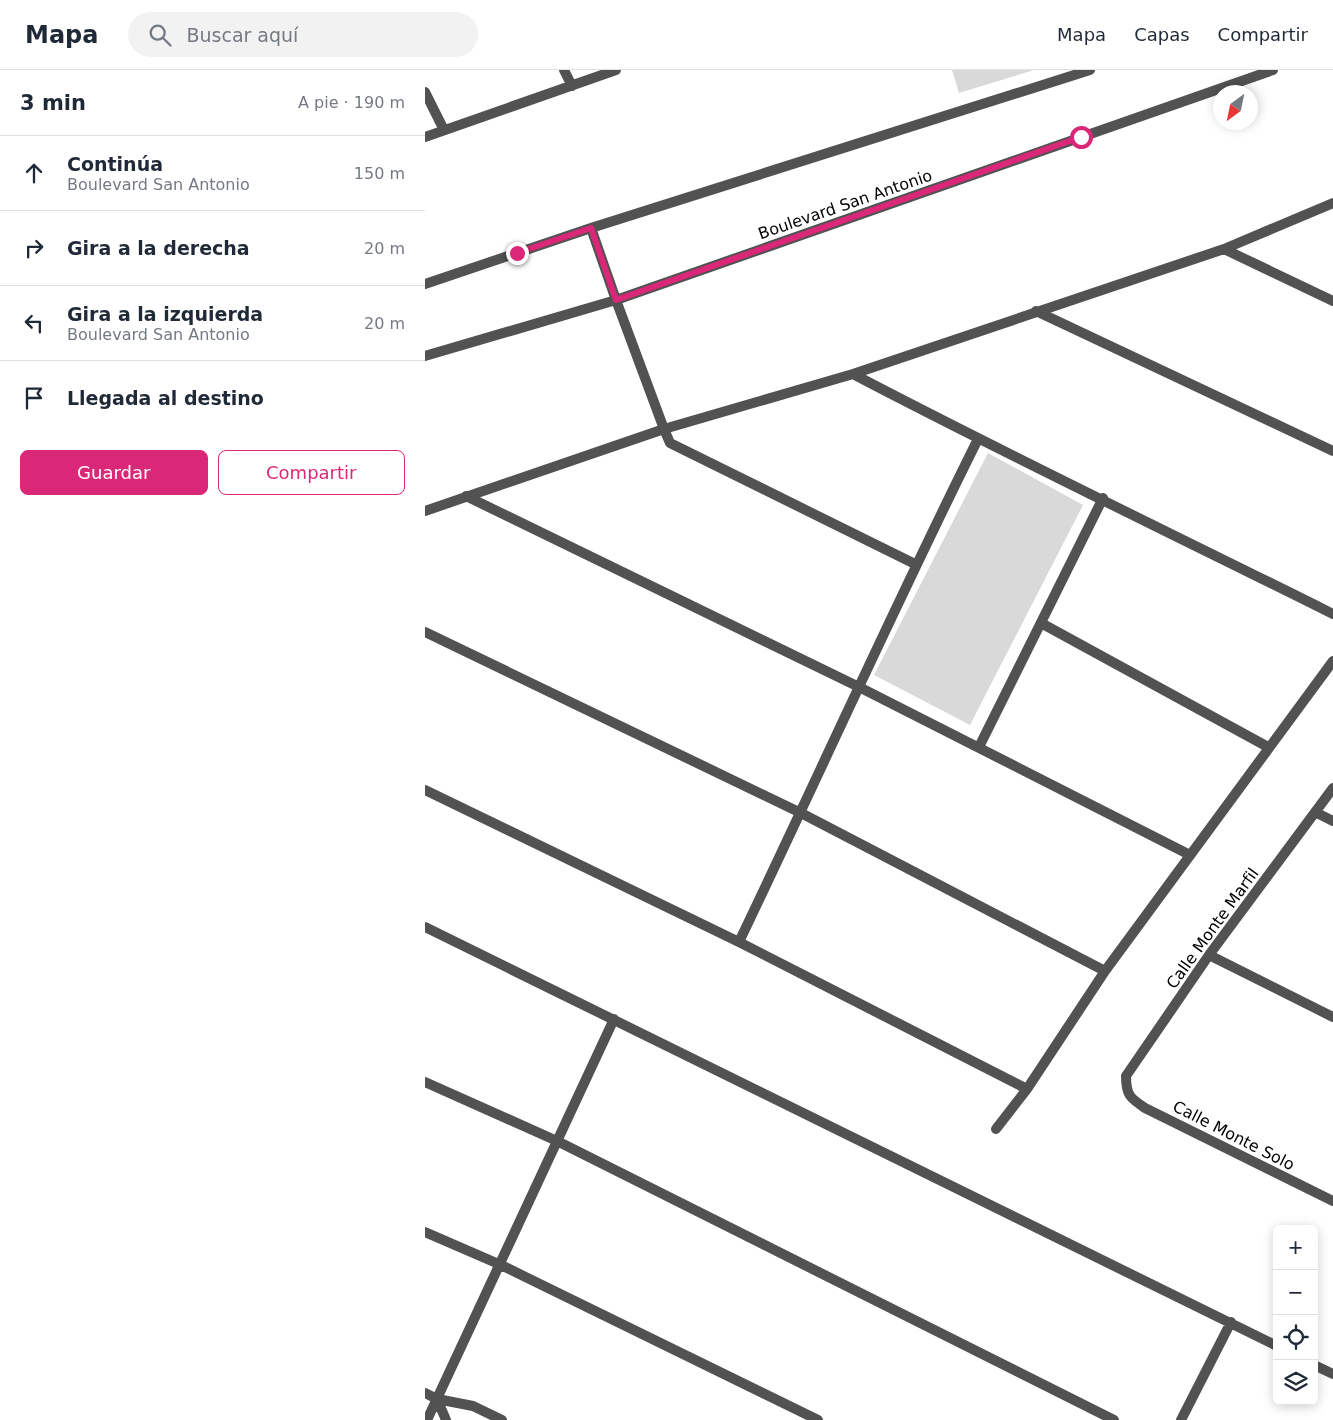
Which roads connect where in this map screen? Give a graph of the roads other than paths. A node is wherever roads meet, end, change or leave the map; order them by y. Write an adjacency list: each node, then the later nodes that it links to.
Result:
1 (564, 70): 5 (street)
2 (616, 70): 5 (street)
3 (1090, 70): 10 (street)
4 (1273, 70): 13 (street, Boulevard San Antonio)
5 (572, 86): 7 (street)
6 (425, 92): 7 (street)
7 (444, 130): 8 (street)
8 (425, 137)
9 (1333, 203): 11 (street)
10 (591, 228): 12 (street); 13 (street)
11 (1224, 249): 14 (street); 15 (street)
12 (425, 284)
13 (616, 300): 16 (street, Boulevard San Antonio); 18 (street)
14 (1333, 301)
15 (1036, 311): 17 (street); 20 (street)
16 (425, 356)
17 (853, 374): 18 (street); 19 (street)
18 (664, 429): 21 (street); 24 (street)
19 (978, 439): 22 (street); 24 (street)
20 (1333, 451)
21 (466, 496): 23 (street); 29 (street)
22 (1103, 498): 25 (street); 26 (street)
23 (425, 511)
24 (915, 564): 29 (street)
25 (1333, 614)
26 (1041, 623): 30 (street); 31 (street)
27 (425, 632): 35 (street)
28 (1333, 662): 31 (street)
29 (859, 687): 30 (street); 35 (street)
30 (979, 747): 37 (street)
31 (1268, 747): 37 (street)
32 (1333, 788): 34 (street, Calle Monte Marfil)
33 (425, 790): 39 (street)
34 (1315, 812): 36 (street); 40 (street, Calle Monte Marfil)
35 (801, 813): 39 (street); 41 (street)
36 (1333, 821)
37 (1190, 855): 41 (street)
38 (425, 927): 43 (street)
39 (739, 942): 46 (street)
40 (1209, 955): 42 (street); 45 (street, Calle Monte Marfil)
41 (1105, 971): 46 (street)
42 (1333, 1016)
43 (614, 1019): 48 (street); 52 (street)
44 (425, 1082): 48 (street)
45 (1126, 1089): 49 (street, Calle Monte Solo)
46 (1027, 1090): 47 (street)
47 (996, 1129)
48 (557, 1141): 51 (street); 62 (street)
49 (1333, 1202)
50 (425, 1232): 51 (street)
51 (501, 1265): 57 (street); 61 (street)
52 (1231, 1322): 53 (street); 63 (street)
53 (1273, 1344)
54 (1318, 1367): 55 (street)
55 (1333, 1374)
56 (425, 1393): 57 (street)
57 (437, 1399): 58 (street); 59 (street); 60 (street)
58 (427, 1420)
59 (446, 1420)
60 (502, 1420)
61 (818, 1420)
62 (1113, 1420)
63 (1181, 1420)

